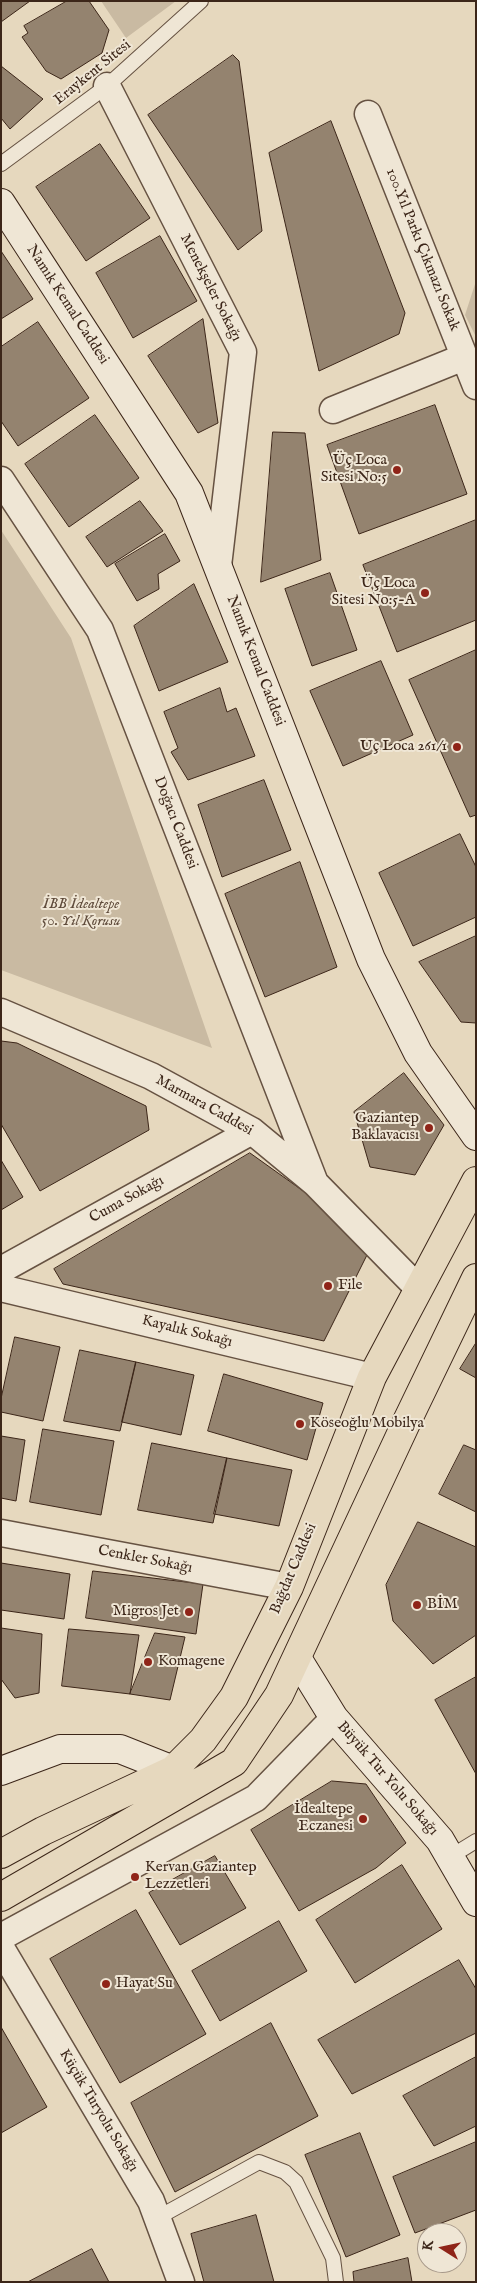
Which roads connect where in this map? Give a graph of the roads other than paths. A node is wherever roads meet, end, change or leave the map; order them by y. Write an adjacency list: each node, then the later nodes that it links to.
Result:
1 (201, 1): 2 (lane, Eraykent Sitesi)
2 (108, 86): 4 (lane, Eraykent Sitesi); 10 (street, Menekşeler Sokağı)
3 (368, 114): 6 (street, 100.Yıl Parkı Çıkmazı Sokak)
4 (1, 164)
5 (1, 204): 10 (street, Namık Kemal Caddesi)
6 (464, 357): 7 (street, 100.Yıl Parkı Çıkmazı Sokak); 8 (street)
7 (476, 386)
8 (333, 410)
9 (1, 480): 15 (street, Doğacı Caddesi)
10 (218, 566): 13 (street, Namık Kemal Caddesi)
11 (1, 1012): 12 (street, Marmara Caddesi)
12 (252, 1130): 15 (street, Marmara Caddesi); 16 (street, Cuma Sokağı)
13 (476, 1136)
14 (476, 1181): 19 (main road, Bağdat Caddesi)
15 (315, 1183): 19 (street, Marmara Caddesi)
16 (1, 1270)
17 (475, 1282): 23 (main road)
18 (1, 1288): 20 (street, Kayalık Sokağı)
19 (418, 1288): 20 (main road, Bağdat Caddesi)
20 (372, 1377): 22 (main road, Bağdat Caddesi)
21 (1, 1533): 22 (street, Cenkler Sokağı)
22 (289, 1586): 25 (main road, Bağdat Caddesi)
23 (297, 1658): 24 (street, Büyük Tur Yolu Sokağı); 30 (main road)
24 (334, 1718): 29 (street, Büyük Tur Yolu Sokağı); 32 (street)
25 (173, 1770): 26 (street); 28 (main road, Bağdat Caddesi)
26 (1, 1771)
27 (476, 1841): 29 (lane)
28 (1, 1854)
29 (450, 1857): 31 (street, Büyük Tur Yolu Sokağı)
30 (1, 1897)
31 (476, 1902)
32 (1, 1937)
33 (1, 1948): 34 (street, Küçük Turyolu Sokağı)
34 (157, 2218): 35 (street, Küçük Turyolu Sokağı); 36 (lane)
35 (181, 2282)
36 (336, 2282)

